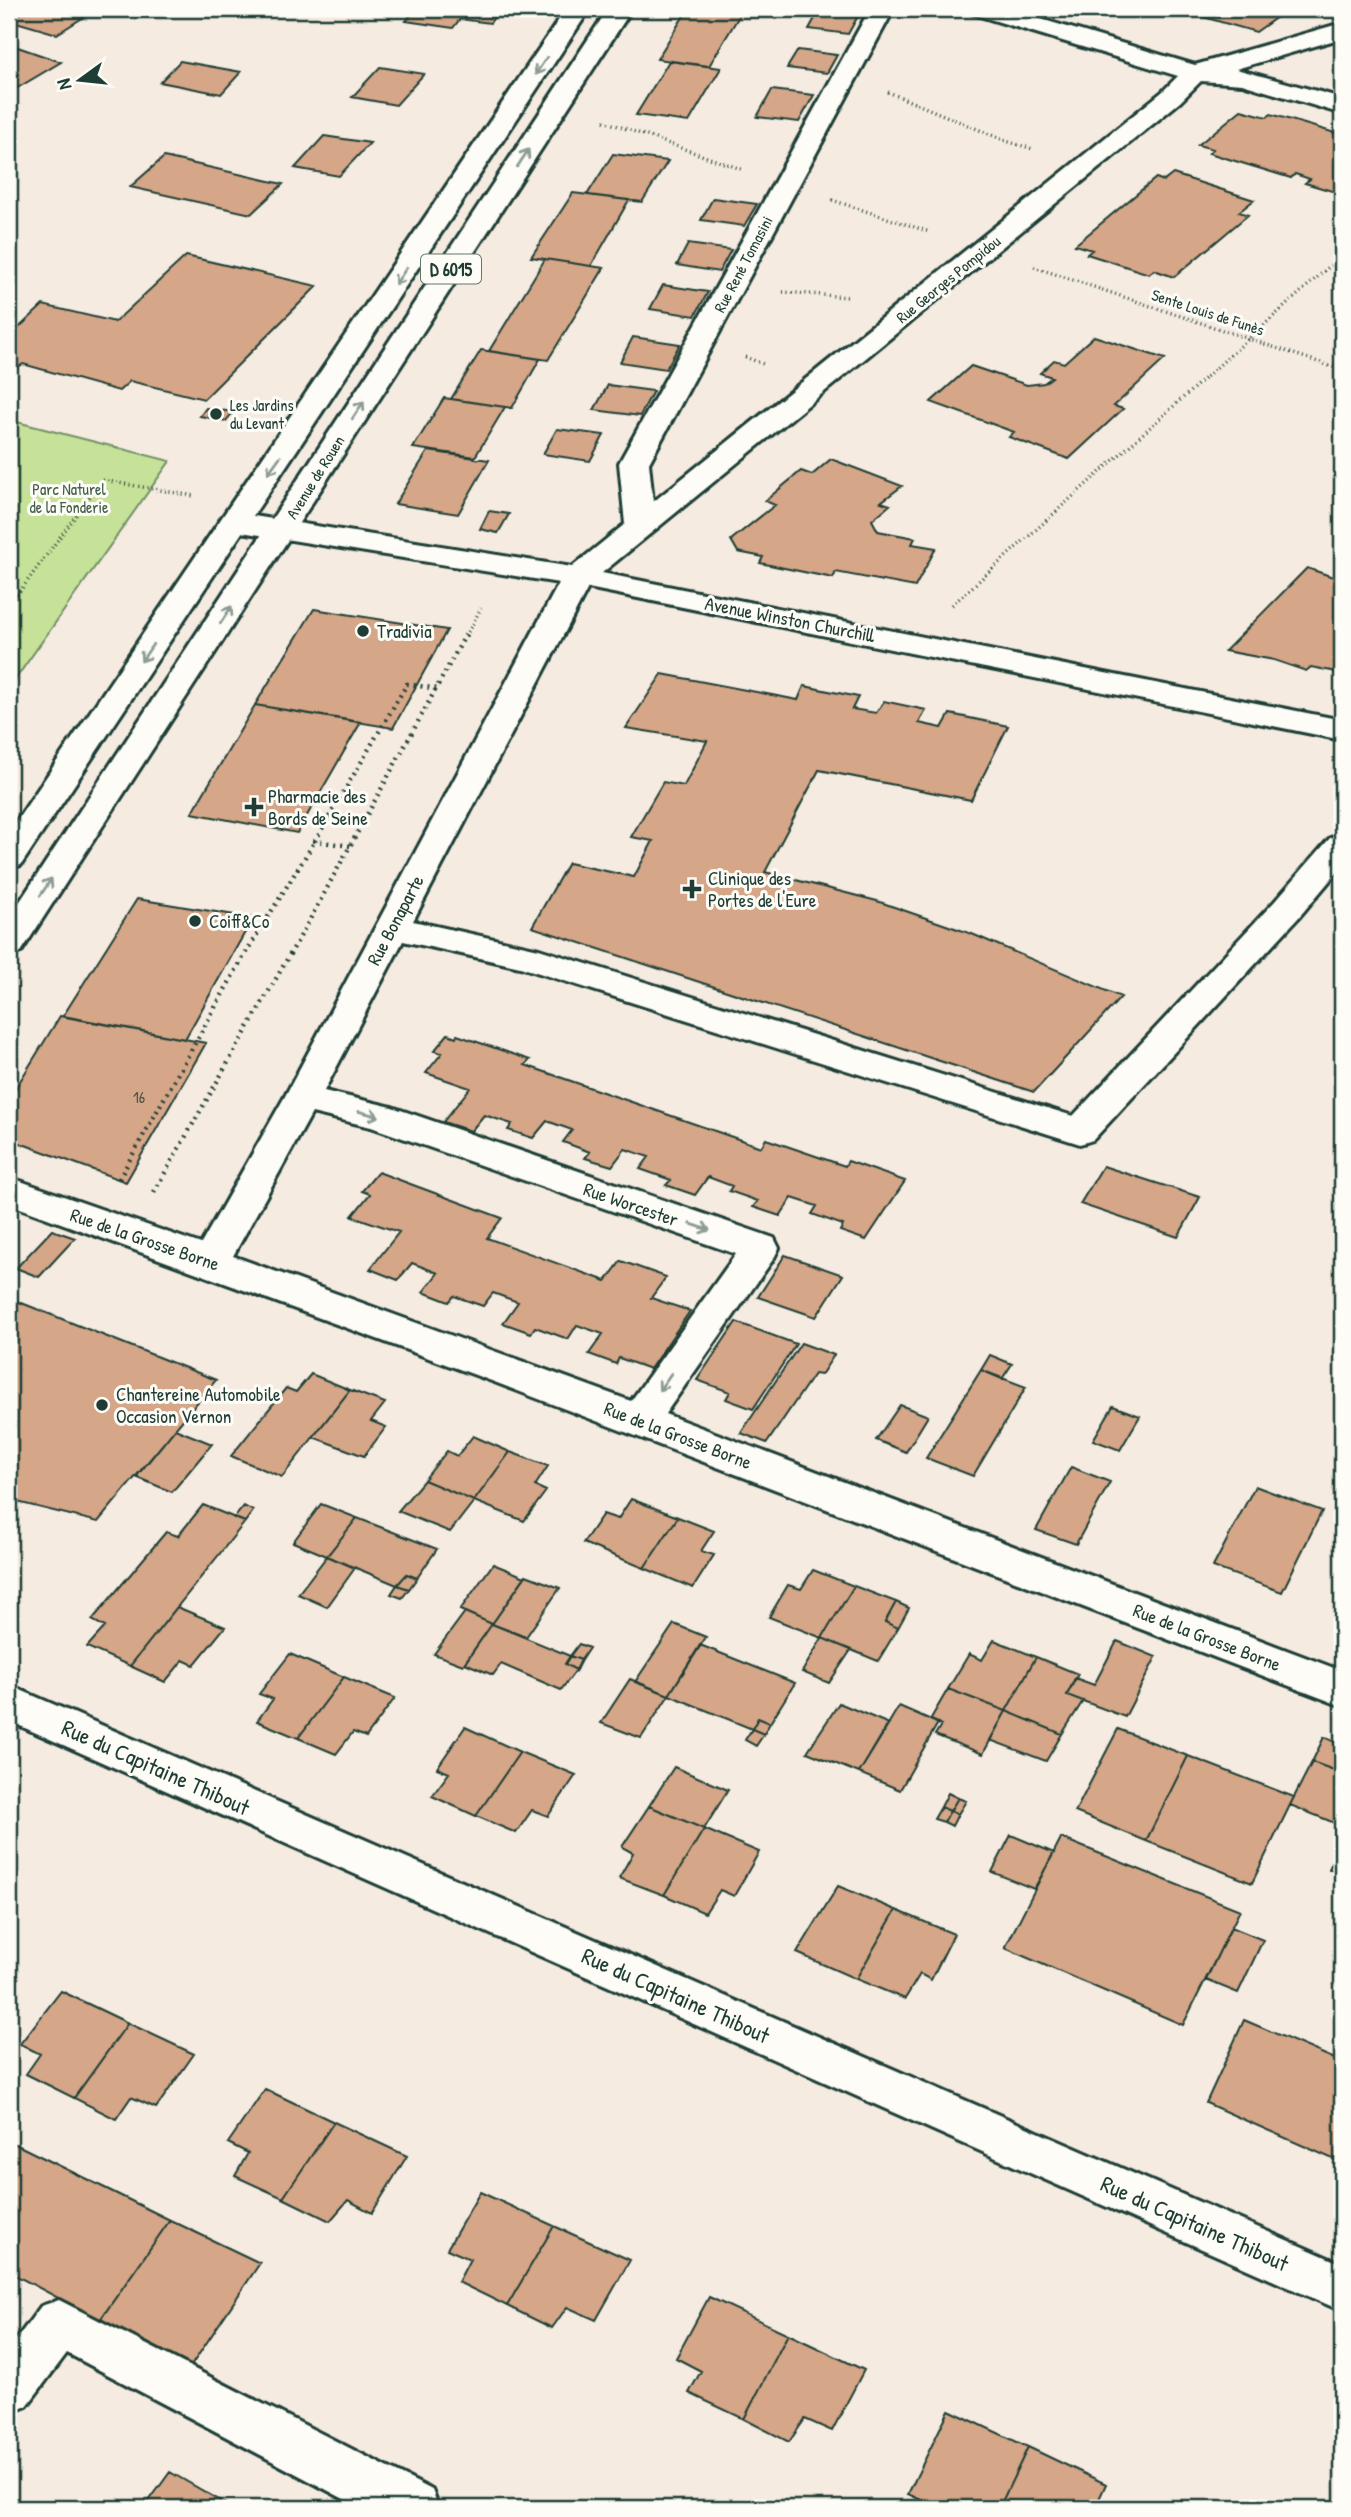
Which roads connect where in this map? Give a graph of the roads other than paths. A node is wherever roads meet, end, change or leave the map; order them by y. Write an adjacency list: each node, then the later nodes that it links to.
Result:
1 (578, 9): 8 (street, D 6015, one-way to 8)
2 (620, 9): 9 (street, Avenue de Rouen / D 6015, one-way to 2)
3 (882, 9): 11 (street, Rue René Tomasini)
4 (982, 9): 6 (street)
5 (1342, 30): 6 (street, Rue Georges Pompidou)
6 (1195, 73): 7 (street); 11 (street, Rue Georges Pompidou)
7 (1342, 106)
8 (455, 194): 9 (street); 10 (street, D 6015, one-way to 10)
9 (494, 202): 12 (street, Avenue de Rouen / D 6015, one-way to 9)
10 (235, 522): 12 (street, Avenue Winston Churchill); 16 (street, D 6015, one-way to 16)
11 (640, 528): 13 (street, Rue Georges Pompidou)
12 (282, 529): 13 (street, Avenue Winston Churchill); 18 (street, Avenue de Rouen / D 6015, one-way to 12)
13 (578, 577): 14 (street, Avenue Winston Churchill); 17 (street, Rue Bonaparte)
14 (1342, 730)
15 (1342, 845): 17 (street)
16 (9, 857)
17 (391, 927): 19 (street, Rue Bonaparte)
18 (9, 944)
19 (302, 1098): 21 (street, Rue Bonaparte); 22 (street, Rue Worcester, one-way to 22)
20 (9, 1191): 21 (street, Rue de la Grosse Borne)
21 (218, 1248): 22 (street, Rue de la Grosse Borne)
22 (639, 1420): 23 (street, Rue de la Grosse Borne)
23 (1342, 1689)
24 (9, 1702): 25 (street, Rue du Capitaine Thibout)
25 (1342, 2288)
26 (9, 2389): 27 (street)
27 (413, 2508)

